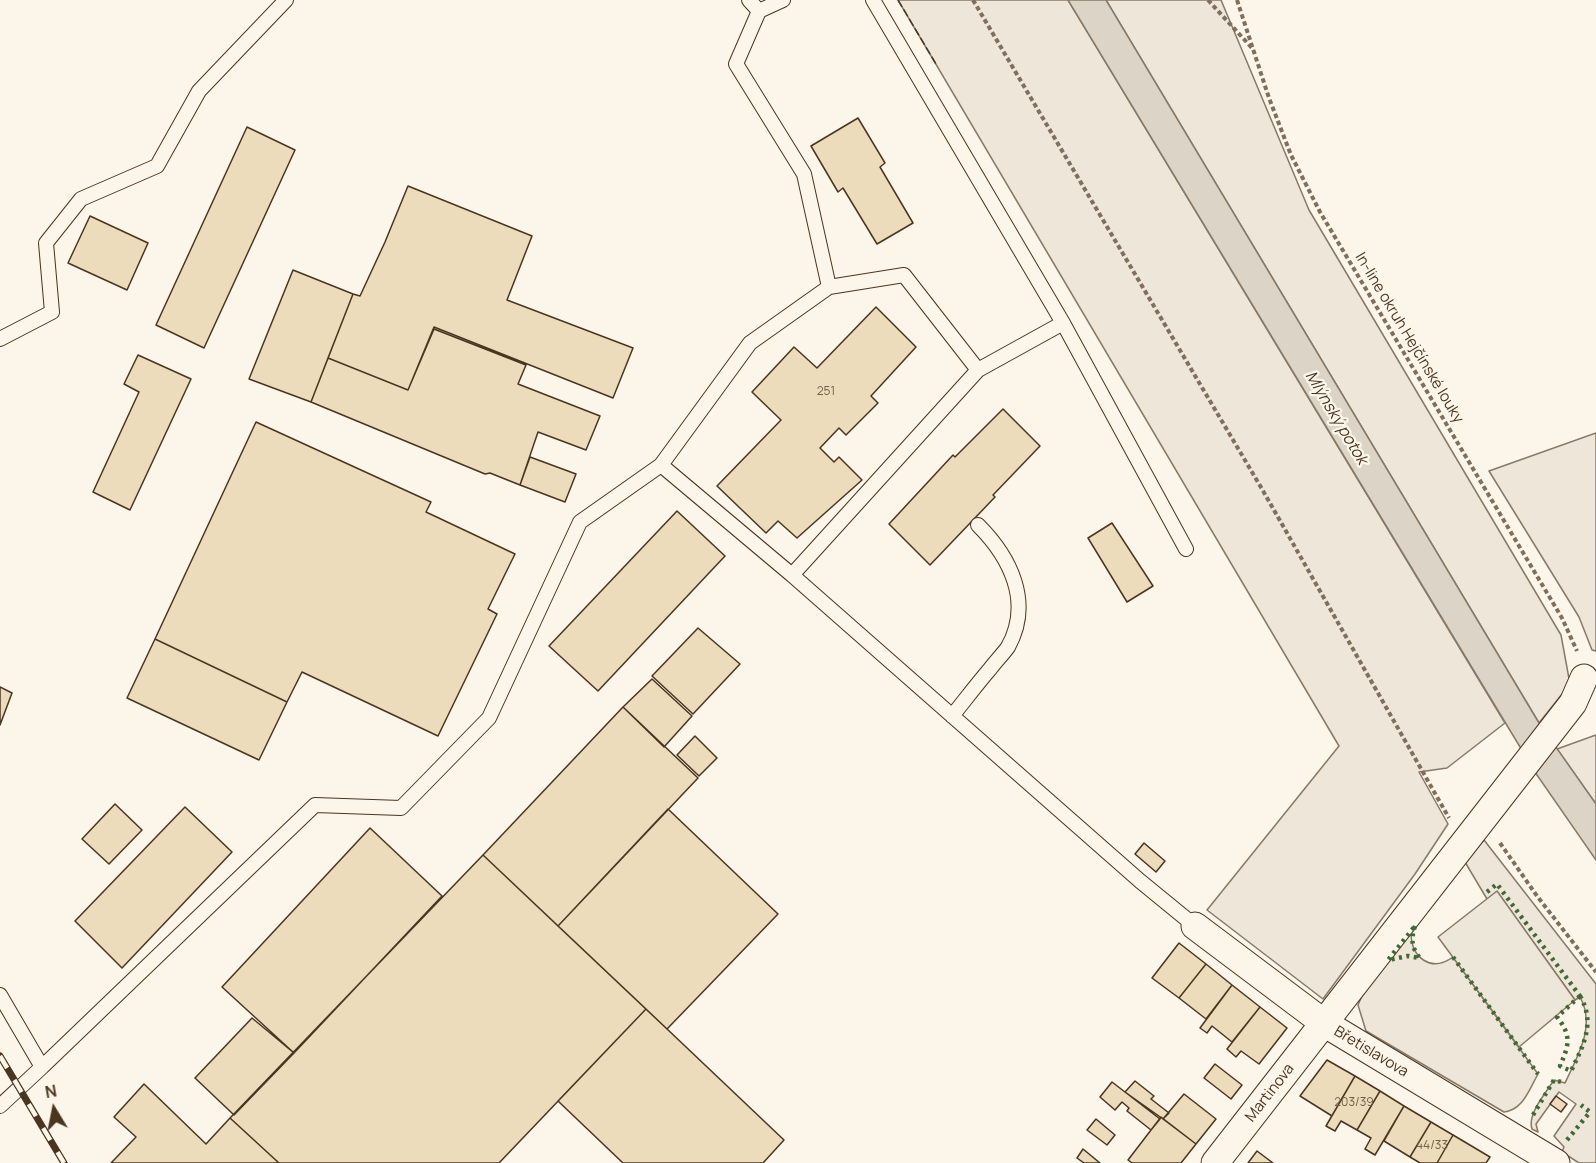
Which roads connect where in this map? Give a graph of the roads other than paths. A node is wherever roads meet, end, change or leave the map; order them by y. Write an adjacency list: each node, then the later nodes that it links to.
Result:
1 (286, 0): 8 (lane)
2 (749, 0): 5 (lane)
3 (783, 0): 5 (lane)
4 (873, 0): 7 (lane)
5 (759, 11): 6 (lane)
6 (829, 286): 9 (lane); 10 (lane)
7 (1063, 323): 9 (lane); 12 (lane)
8 (0, 339)
9 (978, 370): 13 (lane)
10 (661, 465): 13 (lane); 19 (lane)
11 (978, 525): 15 (lane)
12 (1186, 549)
13 (792, 575): 15 (lane)
14 (1584, 678): 18 (street, Martinova)
15 (952, 716): 16 (lane)
16 (1195, 926): 18 (street, Břetislavova)
17 (0, 995): 19 (lane)
18 (1324, 1023): 21 (street, Břetislavova); 22 (street, Martinova)
19 (42, 1067): 20 (lane)
20 (0, 1106)
21 (1519, 1154): 23 (street, Břetislavova)
22 (1215, 1163)
23 (1556, 1163)

